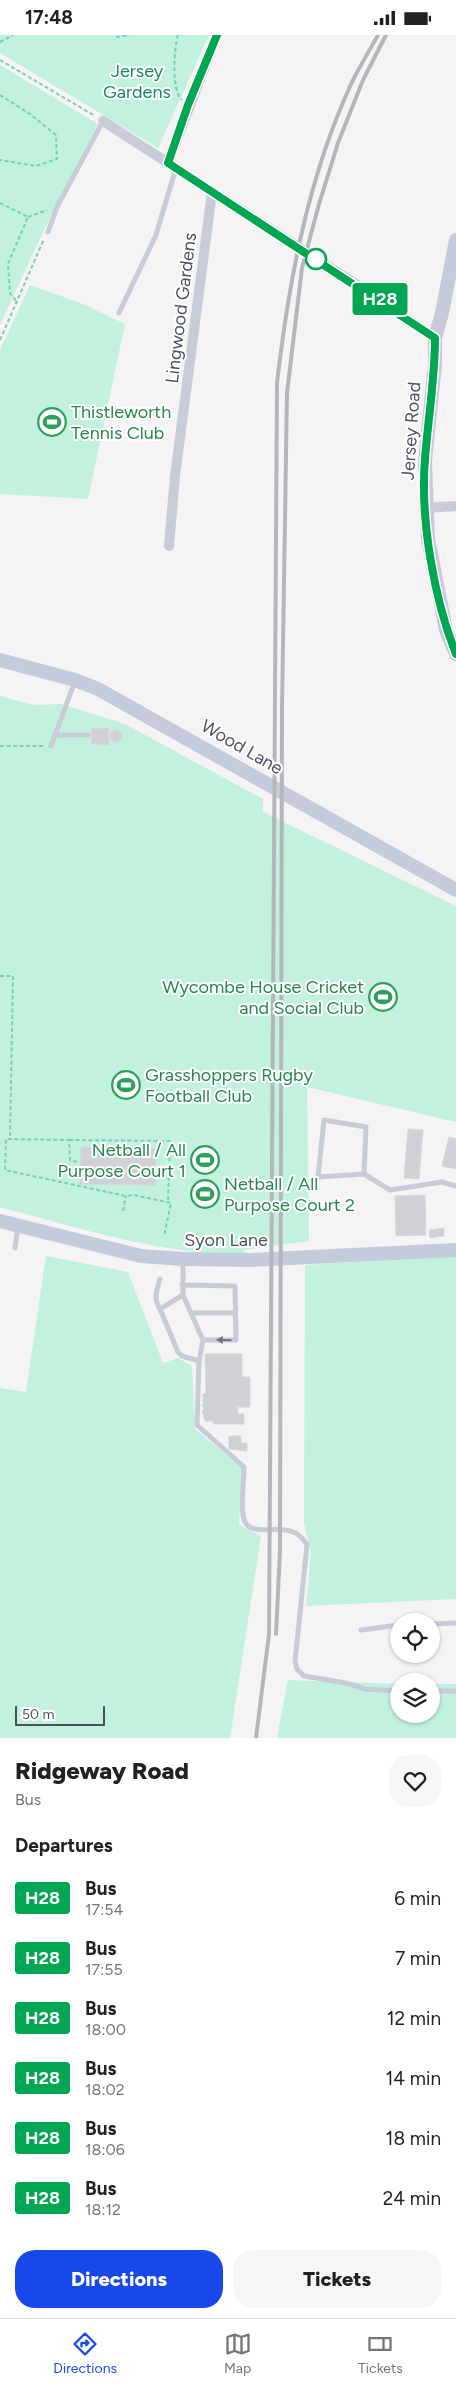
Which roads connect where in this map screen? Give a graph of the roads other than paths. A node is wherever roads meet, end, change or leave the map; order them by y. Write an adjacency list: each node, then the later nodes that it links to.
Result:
1 (217, 35): 3 (street)
2 (103, 121): 3 (street); 5 (lane)
3 (172, 165): 4 (street); 7 (lane)
4 (212, 192): 8 (street); 11 (street, Lingwood Gardens)
5 (48, 232)
6 (456, 240): 8 (street, Jersey Road)
7 (119, 313)
8 (435, 338): 10 (street, Jersey Road)
9 (456, 506): 10 (street)
10 (425, 508): 12 (street, Jersey Road)
11 (169, 546)
12 (456, 652)
13 (0, 660): 14 (street, Wood Lane)
14 (75, 680): 15 (lane); 18 (street, Wood Lane)
15 (55, 735): 16 (lane); 17 (lane)
16 (88, 735)
17 (51, 746)
18 (456, 890)
19 (364, 1174): 19 (lane); 20 (lane)
20 (456, 1186)
21 (0, 1221): 22 (street, Syon Lane)
22 (18, 1226): 23 (lane); 25 (street, Syon Lane)
23 (15, 1248)
24 (456, 1250): 25 (street, Syon Lane)
25 (183, 1259): 27 (lane)
26 (160, 1279): 29 (lane)
27 (182, 1285): 28 (lane); 31 (lane)
28 (183, 1295): 29 (lane); 30 (lane)
29 (160, 1309): 33 (lane)
30 (193, 1313): 31 (lane); 32 (lane)
31 (235, 1313): 32 (lane, one-way to 32)
32 (203, 1340): 33 (lane)
33 (200, 1361): 38 (lane)
34 (456, 1623): 35 (lane)
35 (440, 1624)
36 (390, 1626): 37 (lane)
37 (361, 1630)
38 (390, 1690)
39 (440, 1691): 40 (lane)
40 (456, 1691)

